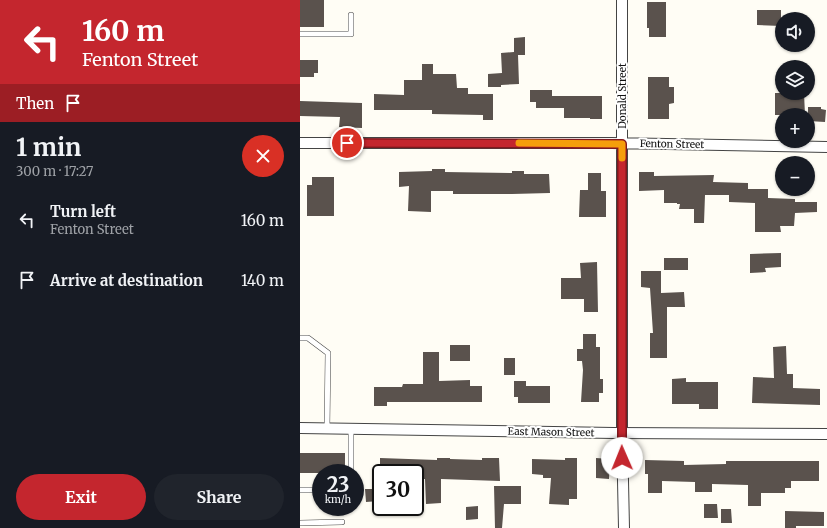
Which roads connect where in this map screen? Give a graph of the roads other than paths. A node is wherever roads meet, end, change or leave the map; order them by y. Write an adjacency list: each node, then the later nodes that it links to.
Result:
1 (622, 0): 5 (street, Donald Street)
2 (351, 15): 3 (lane)
3 (300, 34)
4 (300, 143): 5 (street, Fenton Street)
5 (622, 144): 6 (street, Fenton Street); 11 (street, Donald Street)
6 (827, 147)
7 (300, 338): 9 (lane)
8 (300, 428): 9 (street, East Mason Street)
9 (327, 429): 10 (street, East Mason Street)
10 (351, 429): 11 (street, East Mason Street); 13 (lane)
11 (622, 433): 12 (street, East Mason Street); 18 (street, Donald Street)
12 (827, 434)
13 (351, 464)
14 (300, 490): 15 (lane)
15 (312, 490)
16 (342, 522): 17 (lane)
17 (300, 523)
18 (624, 528)

